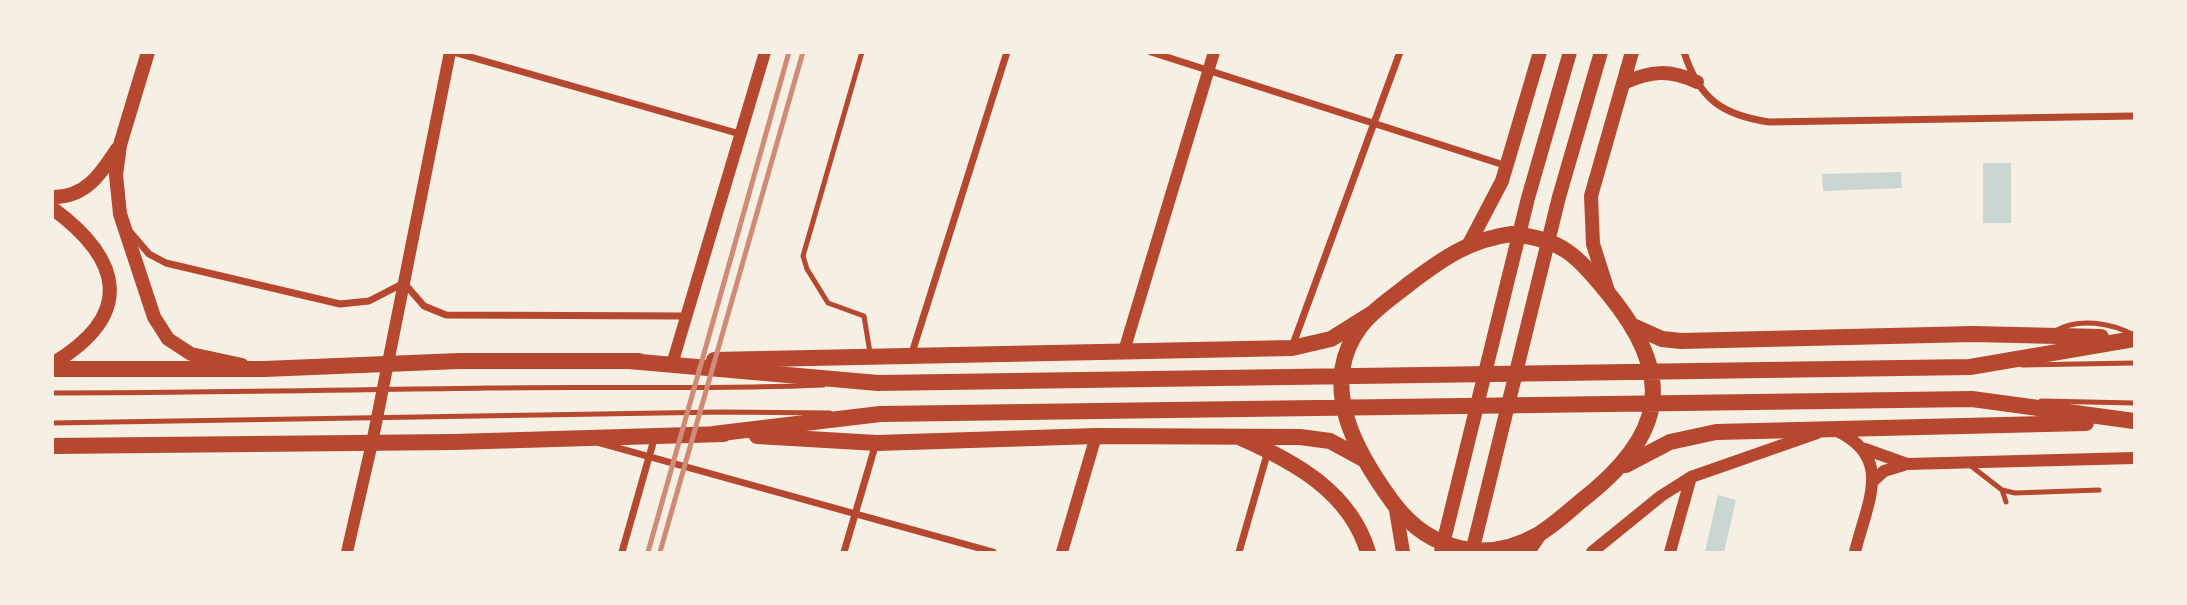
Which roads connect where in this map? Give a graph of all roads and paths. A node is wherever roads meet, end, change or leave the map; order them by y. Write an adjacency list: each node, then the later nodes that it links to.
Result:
1 (148, 52): 20 (main road)
2 (451, 52): 19 (street); 26 (street)
3 (765, 52): 19 (street)
4 (862, 52): 34 (lane)
5 (1007, 52): 35 (street)
6 (1151, 52): 14 (street)
7 (1214, 52): 14 (street)
8 (1400, 52): 18 (street)
9 (1540, 52): 21 (main road)
10 (1570, 52): 85 (main road)
11 (1601, 52): 86 (main road)
12 (1632, 52): 16 (main road)
13 (1684, 52): 15 (street)
14 (1209, 71): 18 (street); 33 (street)
15 (1698, 82): 16 (main road); 17 (street)
16 (1623, 83): 27 (main road)
17 (2134, 116)
18 (1372, 123): 21 (street); 32 (street)
19 (740, 134): 29 (street)
20 (120, 145): 22 (main road); 24 (main road)
21 (1508, 166): 25 (main road)
22 (52, 197)
23 (52, 208): 40 (main road)
24 (120, 214): 26 (street); 42 (main road)
25 (1469, 244): 27 (main road); 28 (main road)
26 (404, 283): 29 (street); 39 (street)
27 (1609, 295): 30 (main road)
28 (1371, 314): 32 (main road); 65 (main road)
29 (686, 316): 36 (street)
30 (1633, 326): 31 (main road); 68 (main road)
31 (2134, 337): 41 (main road)
32 (1292, 348): 33 (main road)
33 (1124, 351): 35 (main road)
34 (871, 356): 35 (main road); 36 (main road)
35 (911, 356)
36 (673, 360): 37 (main road)
37 (629, 361): 39 (main road); 43 (main road)
38 (2134, 363): 41 (lane)
39 (388, 364): 42 (main road); 44 (street)
40 (52, 367): 42 (main road)
41 (1970, 367): 43 (main road)
42 (264, 369)
43 (878, 383): 44 (lane)
44 (383, 390): 45 (lane); 49 (street)
45 (52, 393)
46 (1972, 399): 47 (lane); 48 (main road); 50 (main road)
47 (2134, 402)
48 (880, 414): 49 (lane); 53 (main road)
49 (377, 420): 51 (lane); 58 (street)
50 (2134, 421): 52 (main road)
51 (52, 423)
52 (1832, 428): 61 (street); 68 (main road); 69 (street)
53 (713, 434): 54 (main road); 59 (main road)
54 (655, 436): 57 (main road); 63 (street)
55 (1096, 436): 56 (main road); 59 (main road); 81 (street)
56 (1236, 436): 62 (main road); 65 (main road)
57 (583, 438): 58 (main road); 63 (street)
58 (372, 443): 60 (main road); 77 (street)
59 (877, 443): 75 (street)
60 (52, 446)
61 (1864, 448): 67 (street); 70 (street)
62 (1268, 450): 82 (street); 83 (main road)
63 (649, 456): 75 (street); 78 (street)
64 (2134, 458): 66 (street)
65 (1365, 460): 74 (main road)
66 (1966, 461): 67 (street); 71 (lane)
67 (1908, 464): 70 (street)
68 (1621, 468): 76 (main road)
69 (1691, 477): 88 (street); 89 (street)
70 (1872, 482): 90 (street)
71 (2002, 490): 72 (lane); 73 (lane)
72 (2099, 490)
73 (2006, 502)
74 (1395, 504): 76 (main road); 84 (main road)
75 (856, 514): 79 (street); 80 (street)
76 (1541, 533): 87 (main road)
77 (347, 552)
78 (622, 552)
79 (844, 552)
80 (993, 552)
81 (1062, 552)
82 (1239, 552)
83 (1368, 552)
84 (1403, 552)
85 (1441, 552)
86 (1472, 552)
87 (1528, 552)
88 (1592, 552)
89 (1670, 552)
90 (1855, 552)

